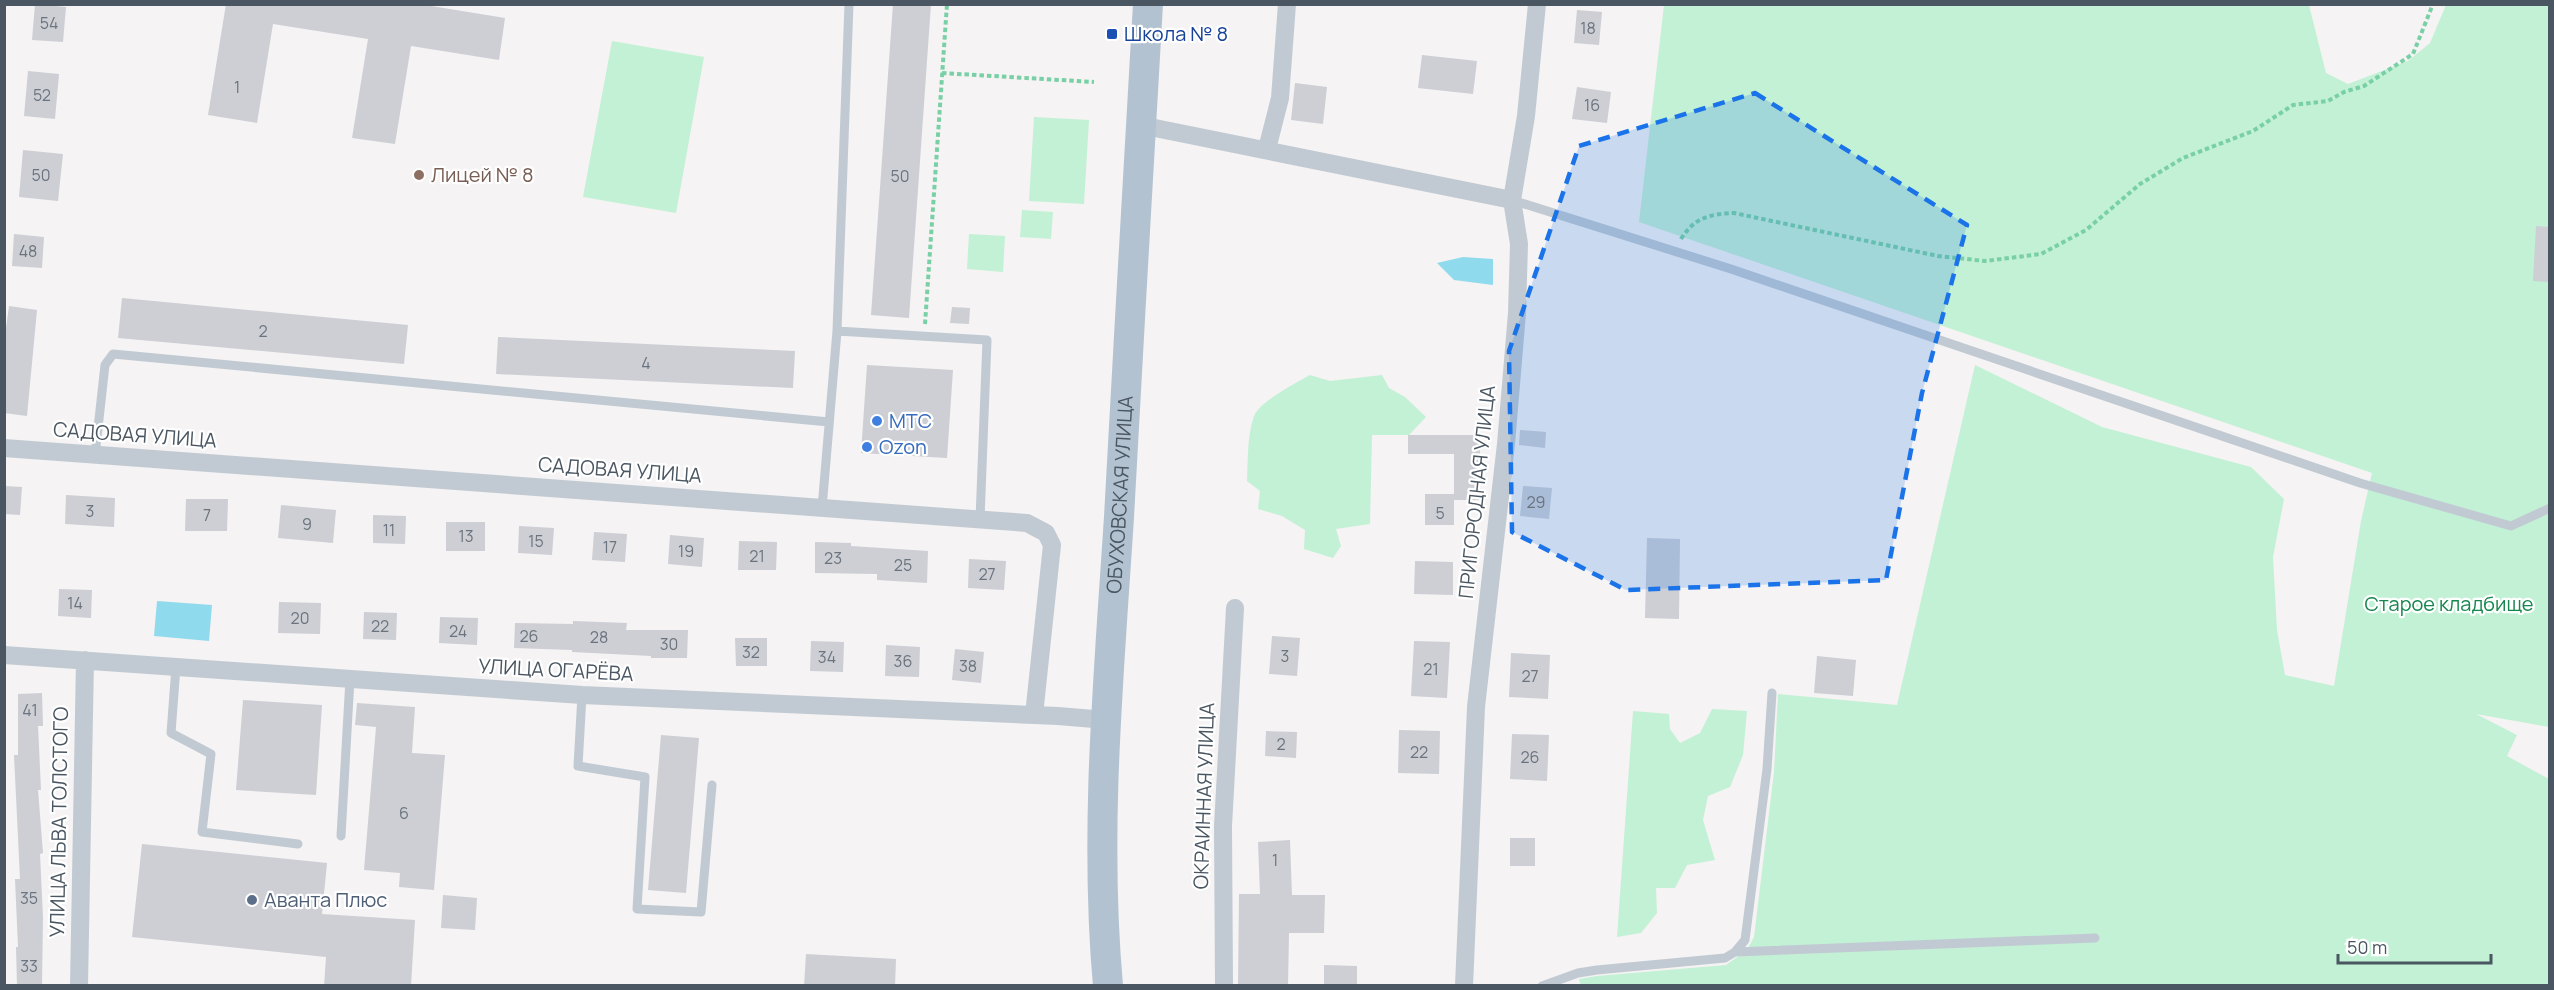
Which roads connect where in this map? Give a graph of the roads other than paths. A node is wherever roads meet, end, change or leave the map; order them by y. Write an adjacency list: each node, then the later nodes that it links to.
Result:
1 (849, 4): 8 (lane)
2 (1148, 4): 5 (main road, ОБУХОВСКАЯ УЛИЦА)
3 (1287, 4): 6 (street)
4 (1537, 4): 7 (street, ПРИГОРОДНАЯ УЛИЦА)
5 (1140, 125): 6 (street); 23 (main road, ОБУХОВСКАЯ УЛИЦА)
6 (1267, 149): 7 (street)
7 (1512, 200): 13 (lane); 32 (street, ПРИГОРОДНАЯ УЛИЦА)
8 (837, 331): 9 (lane); 14 (lane)
9 (829, 422): 11 (lane); 12 (lane)
10 (4, 448): 11 (street, САДОВАЯ УЛИЦА)
11 (95, 455): 12 (street, САДОВАЯ УЛИЦА)
12 (822, 508): 14 (street, САДОВАЯ УЛИЦА)
13 (2550, 508)
14 (980, 519): 22 (street, САДОВАЯ УЛИЦА)
15 (1235, 608): 31 (street, ОКРАИННАЯ УЛИЦА)
16 (4, 655): 17 (street, УЛИЦА ОГАРЁВА)
17 (85, 660): 18 (street, УЛИЦА ОГАРЁВА); 29 (street, УЛИЦА ЛЬВА ТОЛСТОГО)
18 (176, 667): 19 (street, УЛИЦА ОГАРЁВА); 26 (lane)
19 (350, 679): 21 (street, УЛИЦА ОГАРЁВА); 25 (lane)
20 (1772, 693): 28 (lane)
21 (582, 695): 22 (street, УЛИЦА ОГАРЁВА); 24 (lane)
22 (1034, 715): 23 (street, УЛИЦА ОГАРЁВА)
23 (1106, 720): 30 (main road, ОБУХОВСКАЯ УЛИЦА)
24 (712, 785)
25 (341, 836)
26 (298, 844)
27 (2095, 938): 28 (lane)
28 (1735, 952): 33 (lane)
29 (79, 986)
30 (1108, 986)
31 (1224, 986)
32 (1464, 986)
33 (1542, 986)

